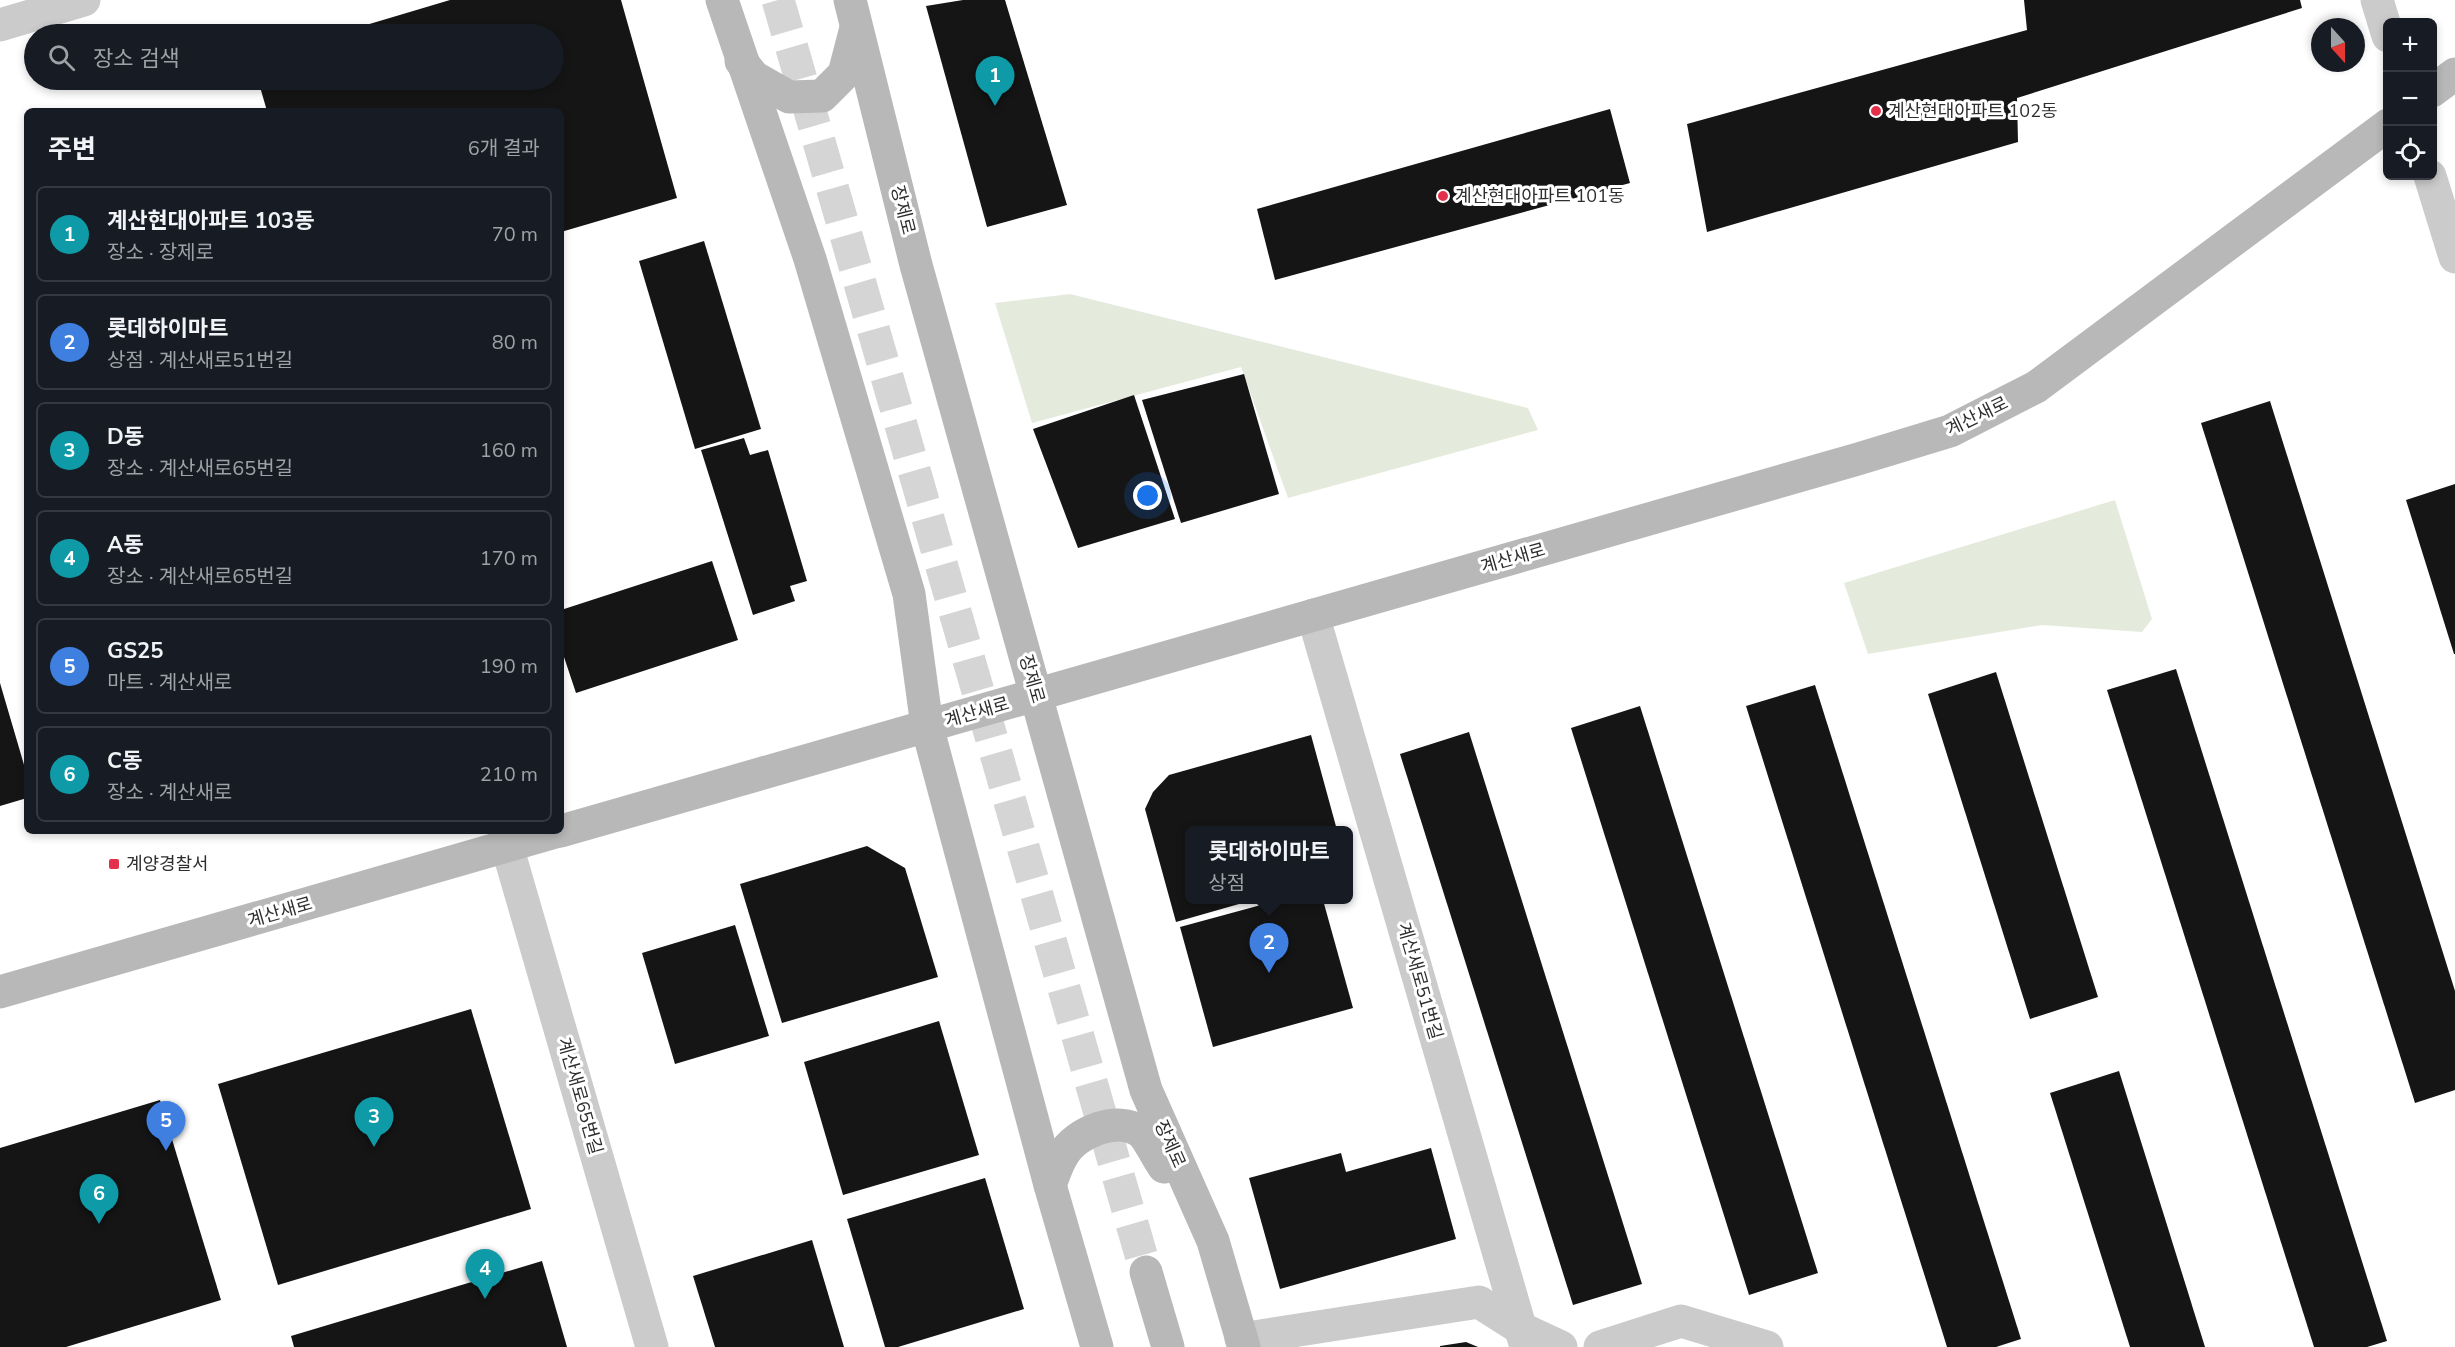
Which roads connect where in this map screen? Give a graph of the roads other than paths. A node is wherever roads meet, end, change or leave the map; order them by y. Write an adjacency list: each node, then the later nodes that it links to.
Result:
1 (84, 0): 6 (street)
2 (722, 0): 7 (main road)
3 (2377, 0): 5 (street)
4 (854, 12): 7 (main road); 14 (main road, 장제로)
5 (2383, 20)
6 (0, 25)
7 (741, 61): 15 (main road)
8 (2455, 74): 9 (main road)
9 (2437, 88)
10 (2387, 126): 13 (main road, 계산새로)
11 (2431, 180): 12 (street)
12 (2455, 257)
13 (1313, 615): 14 (main road, 계산새로); 23 (street, 계산새로51번길)
14 (1036, 694): 15 (main road, 계산새로); 21 (main road, 장제로)
15 (927, 726): 16 (main road, 계산새로); 20 (main road)
16 (564, 830)
17 (549, 834): 18 (main road, 계산새로)
18 (507, 846): 19 (main road, 계산새로); 25 (street, 계산새로65번길)
19 (0, 992)
20 (1050, 1185): 21 (main road); 26 (main road)
21 (1213, 1241): 24 (main road, 장제로)
22 (1146, 1272): 27 (main road)
23 (1523, 1338): 24 (street); 28 (street)
24 (1243, 1343)
25 (652, 1347)
26 (1097, 1347)
27 (1168, 1347)
28 (1561, 1347)
29 (1600, 1347): 30 (street)
30 (1767, 1347)

